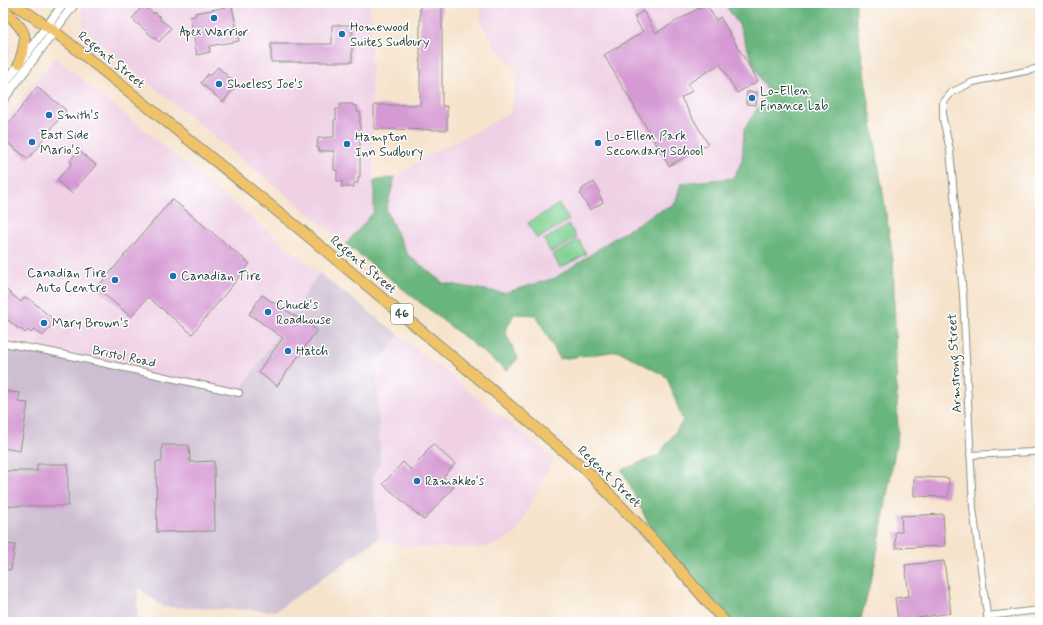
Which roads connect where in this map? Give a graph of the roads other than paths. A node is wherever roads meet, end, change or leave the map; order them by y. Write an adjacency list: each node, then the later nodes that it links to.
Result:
1 (13, 3): 5 (main road, Regent Street / 46)
2 (64, 3): 5 (street)
3 (75, 3): 5 (street)
4 (3, 6): 6 (main road)
5 (50, 28): 6 (street); 9 (street); 16 (main road, Regent Street / 46)
6 (19, 63): 8 (street)
7 (1040, 68): 13 (street, Armstrong Street)
8 (3, 86)
9 (3, 100)
10 (3, 343): 11 (street, Bristol Road)
11 (239, 394)
12 (1040, 449): 13 (street)
13 (970, 455): 15 (street, Armstrong Street)
14 (1040, 610): 15 (street)
15 (987, 619)
16 (725, 622)

